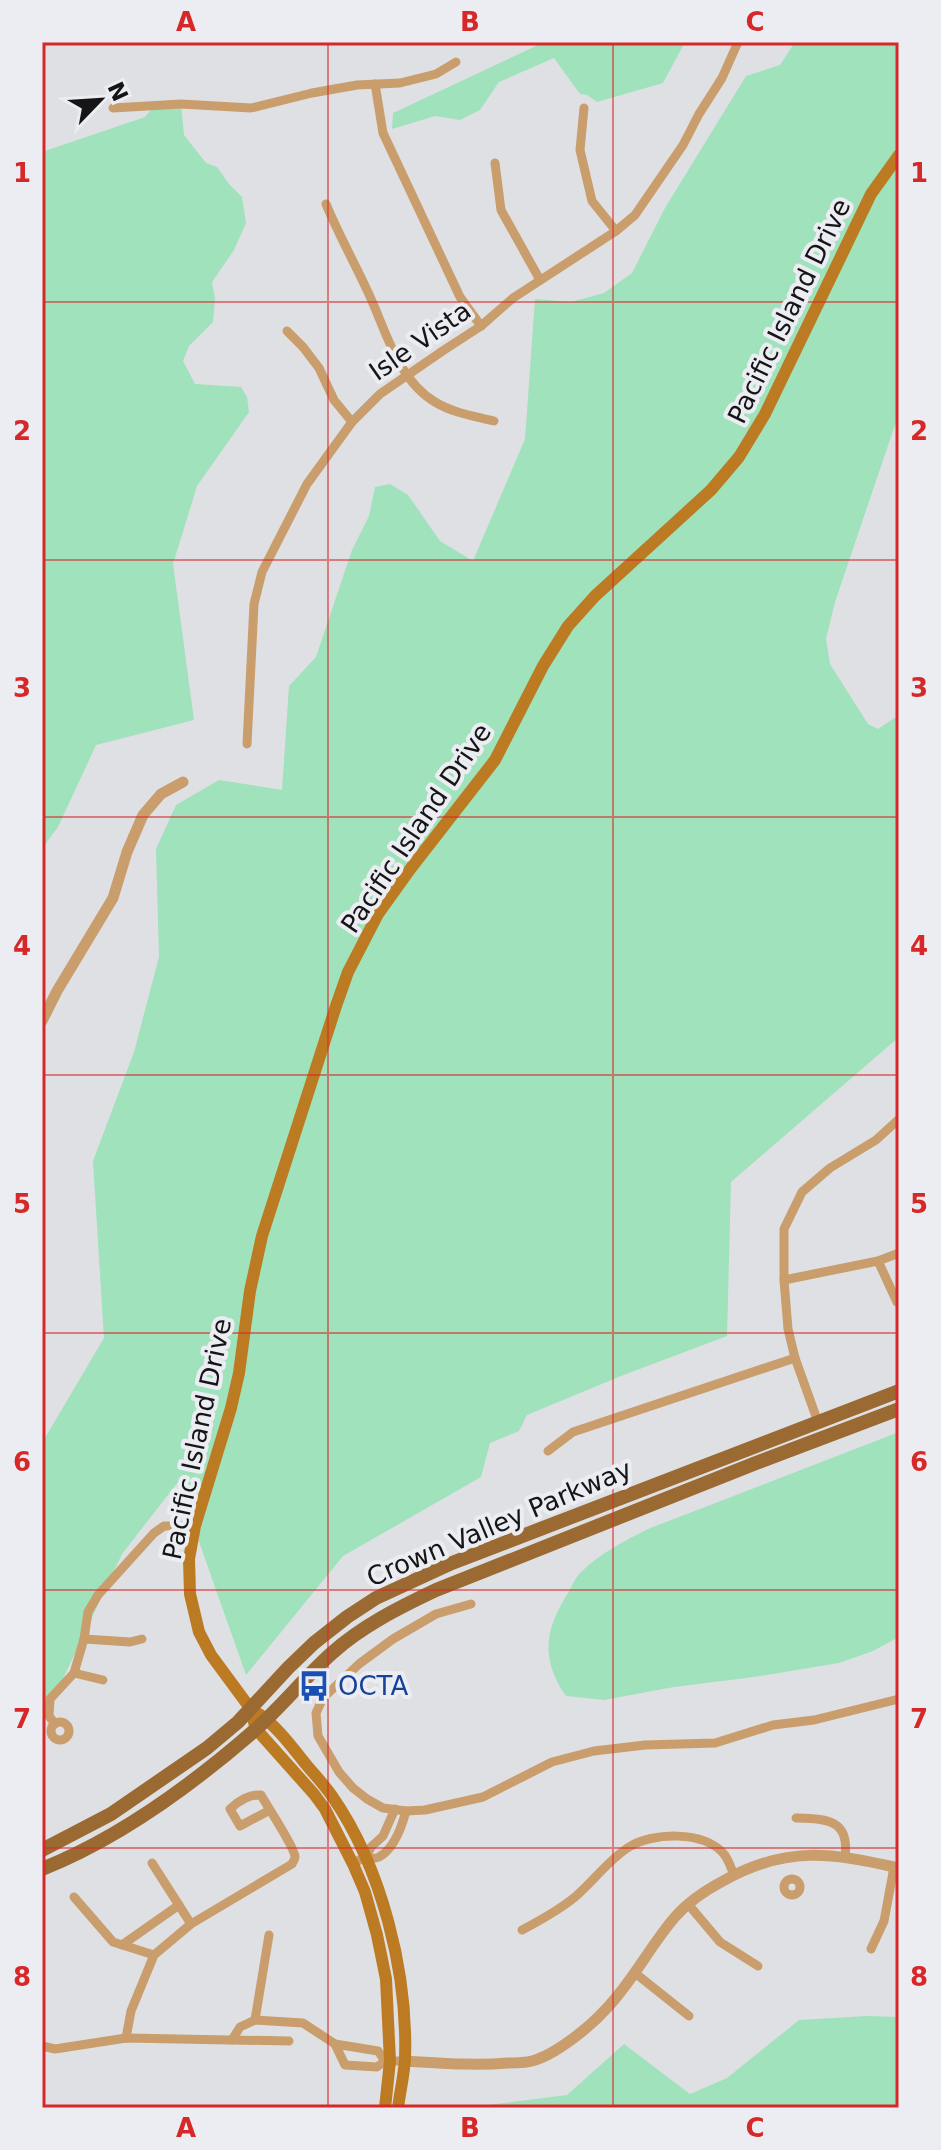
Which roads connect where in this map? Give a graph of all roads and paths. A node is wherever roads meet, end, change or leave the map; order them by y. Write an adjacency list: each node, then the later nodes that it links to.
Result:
1 (738, 42): 9 (street, Isle Vista)
2 (456, 62): 3 (street)
3 (375, 84): 4 (street); 11 (street)
4 (113, 108)
5 (584, 108): 9 (street)
6 (899, 155): 31 (main road, Pacific Island Drive)
7 (495, 163): 10 (street)
8 (326, 204): 13 (street)
9 (616, 231): 10 (street, Isle Vista)
10 (540, 280): 11 (street, Isle Vista)
11 (481, 326): 13 (street, Isle Vista)
12 (287, 331): 15 (street)
13 (407, 375): 14 (street); 15 (street, Isle Vista)
14 (494, 421)
15 (352, 422): 16 (street, Isle Vista)
16 (247, 744)
17 (183, 782): 18 (street)
18 (42, 1021)
19 (899, 1119): 22 (street)
20 (899, 1253): 21 (street)
21 (878, 1261): 22 (street); 23 (street)
22 (784, 1280): 24 (street)
23 (897, 1302)
24 (795, 1358): 28 (street); 29 (street)
25 (899, 1391): 28 (main road, Crown Valley Parkway)
26 (899, 1409): 27 (main road, Crown Valley Parkway)
27 (868, 1421): 28 (main road); 30 (main road, Crown Valley Parkway)
28 (818, 1422): 30 (main road); 38 (main road, Crown Valley Parkway)
29 (548, 1451)
30 (756, 1463): 40 (main road, Crown Valley Parkway)
31 (195, 1526): 33 (street); 38 (main road, Pacific Island Drive)
32 (471, 1604): 41 (street)
33 (84, 1639): 34 (street); 35 (street)
34 (142, 1639)
35 (74, 1673): 36 (street); 39 (street)
36 (103, 1680)
37 (899, 1699): 43 (street)
38 (250, 1708): 40 (main road, Pacific Island Drive); 47 (main road, Crown Valley Parkway)
39 (55, 1724)
40 (261, 1724): 48 (main road); 52 (main road); 54 (main road, Crown Valley Parkway)
41 (395, 1809): 43 (street); 45 (street)
42 (270, 1810): 60 (street)
43 (406, 1811): 46 (street)
44 (796, 1818): 50 (street)
45 (388, 1827): 46 (street); 48 (street)
46 (399, 1832): 48 (street)
47 (42, 1850)
48 (366, 1857): 52 (street); 77 (main road)
49 (789, 1857): 50 (street); 55 (street); 56 (street)
50 (845, 1857): 53 (street)
51 (152, 1863): 59 (street)
52 (353, 1864): 76 (main road)
53 (896, 1867): 64 (street)
54 (42, 1869)
55 (734, 1875): 58 (street); 61 (street)
56 (792, 1879)
57 (74, 1897): 63 (street)
58 (688, 1904): 66 (street); 67 (street)
59 (179, 1905): 60 (street); 63 (street)
60 (191, 1924): 65 (street)
61 (522, 1930)
62 (269, 1935): 69 (street)
63 (122, 1945): 65 (street)
64 (871, 1949)
65 (154, 1955): 70 (street)
66 (758, 1966)
67 (635, 1973): 68 (street); 77 (street)
68 (689, 2016)
69 (255, 2020): 71 (street); 73 (street)
70 (126, 2038): 71 (street); 74 (street)
71 (232, 2040): 72 (street)
72 (289, 2041)
73 (335, 2044): 75 (street); 78 (street)
74 (42, 2046)
75 (358, 2049): 76 (street); 78 (street)
76 (388, 2061): 77 (street); 78 (street); 79 (main road)
77 (405, 2061): 80 (main road)
78 (357, 2066)
79 (385, 2108)
80 (398, 2108)

